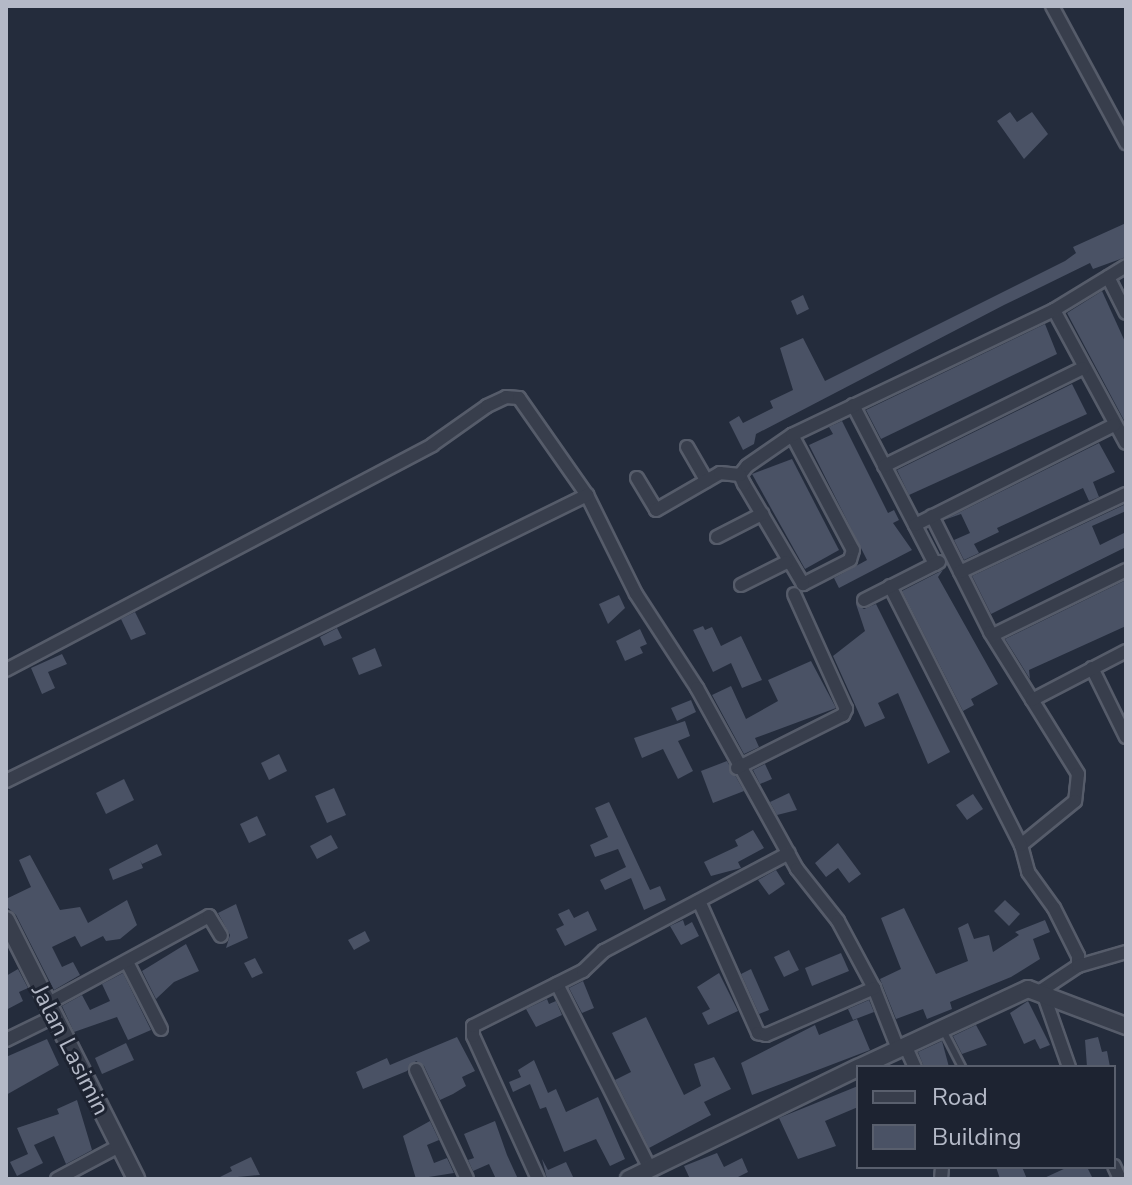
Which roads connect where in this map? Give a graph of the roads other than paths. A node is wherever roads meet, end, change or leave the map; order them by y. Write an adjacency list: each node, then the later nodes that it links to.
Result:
1 (1052, 6): 2 (street)
2 (1126, 143)
3 (1126, 266): 4 (street)
4 (1108, 277): 5 (street); 6 (street)
5 (1054, 310): 7 (street); 8 (street)
6 (1126, 313)
7 (1083, 368): 9 (street); 13 (street)
8 (853, 405): 10 (street); 13 (street)
9 (1114, 425): 11 (street); 20 (street)
10 (792, 435): 14 (street); 24 (street)
11 (1126, 443)
12 (687, 447): 16 (street)
13 (884, 466): 21 (street)
14 (740, 475): 16 (street); 19 (street)
15 (637, 478): 16 (street)
16 (707, 481)
17 (1126, 494): 27 (street)
18 (587, 495): 35 (street); 38 (street); 39 (street)
19 (762, 514): 22 (street); 24 (street)
20 (932, 516): 21 (street); 23 (street)
21 (915, 525): 25 (street)
22 (717, 537)
23 (953, 556): 25 (street); 27 (street)
24 (787, 562): 28 (street)
25 (935, 564): 29 (street)
26 (1126, 570): 32 (street)
27 (960, 572): 32 (street)
28 (741, 585)
29 (890, 586): 31 (street); 40 (street)
30 (794, 594): 38 (street)
31 (864, 600)
32 (993, 635): 36 (street)
33 (1126, 651): 34 (street)
34 (1092, 668): 36 (street); 37 (street)
35 (6, 670)
36 (1032, 700): 40 (street)
37 (1126, 737)
38 (737, 768): 41 (street)
39 (6, 781)
40 (1021, 845): 47 (street)
41 (789, 853): 42 (street); 49 (street)
42 (699, 901): 48 (street); 49 (street)
43 (6, 920): 51 (street, Jalan Lasimin)
44 (221, 936): 46 (street)
45 (1126, 952): 47 (street)
46 (127, 962): 51 (street); 54 (street)
47 (1078, 966): 50 (street)
48 (557, 984): 64 (street); 68 (street)
49 (874, 988): 56 (street)
50 (1042, 990): 52 (street); 53 (street); 60 (street)
51 (50, 1011): 55 (street); 63 (street, Jalan Lasimin)
52 (942, 1026): 56 (street); 59 (lane)
53 (1126, 1026)
54 (161, 1029)
55 (6, 1040)
56 (901, 1047): 57 (street); 58 (street)
57 (863, 1065)
58 (914, 1065)
59 (961, 1065)
60 (1068, 1065)
61 (856, 1068): 64 (street)
62 (416, 1070): 67 (street)
63 (119, 1146): 65 (street); 66 (street, Jalan Lasimin)
64 (650, 1169): 69 (street)
65 (57, 1179)
66 (136, 1179)
67 (467, 1179)
68 (538, 1179)
69 (629, 1179)

